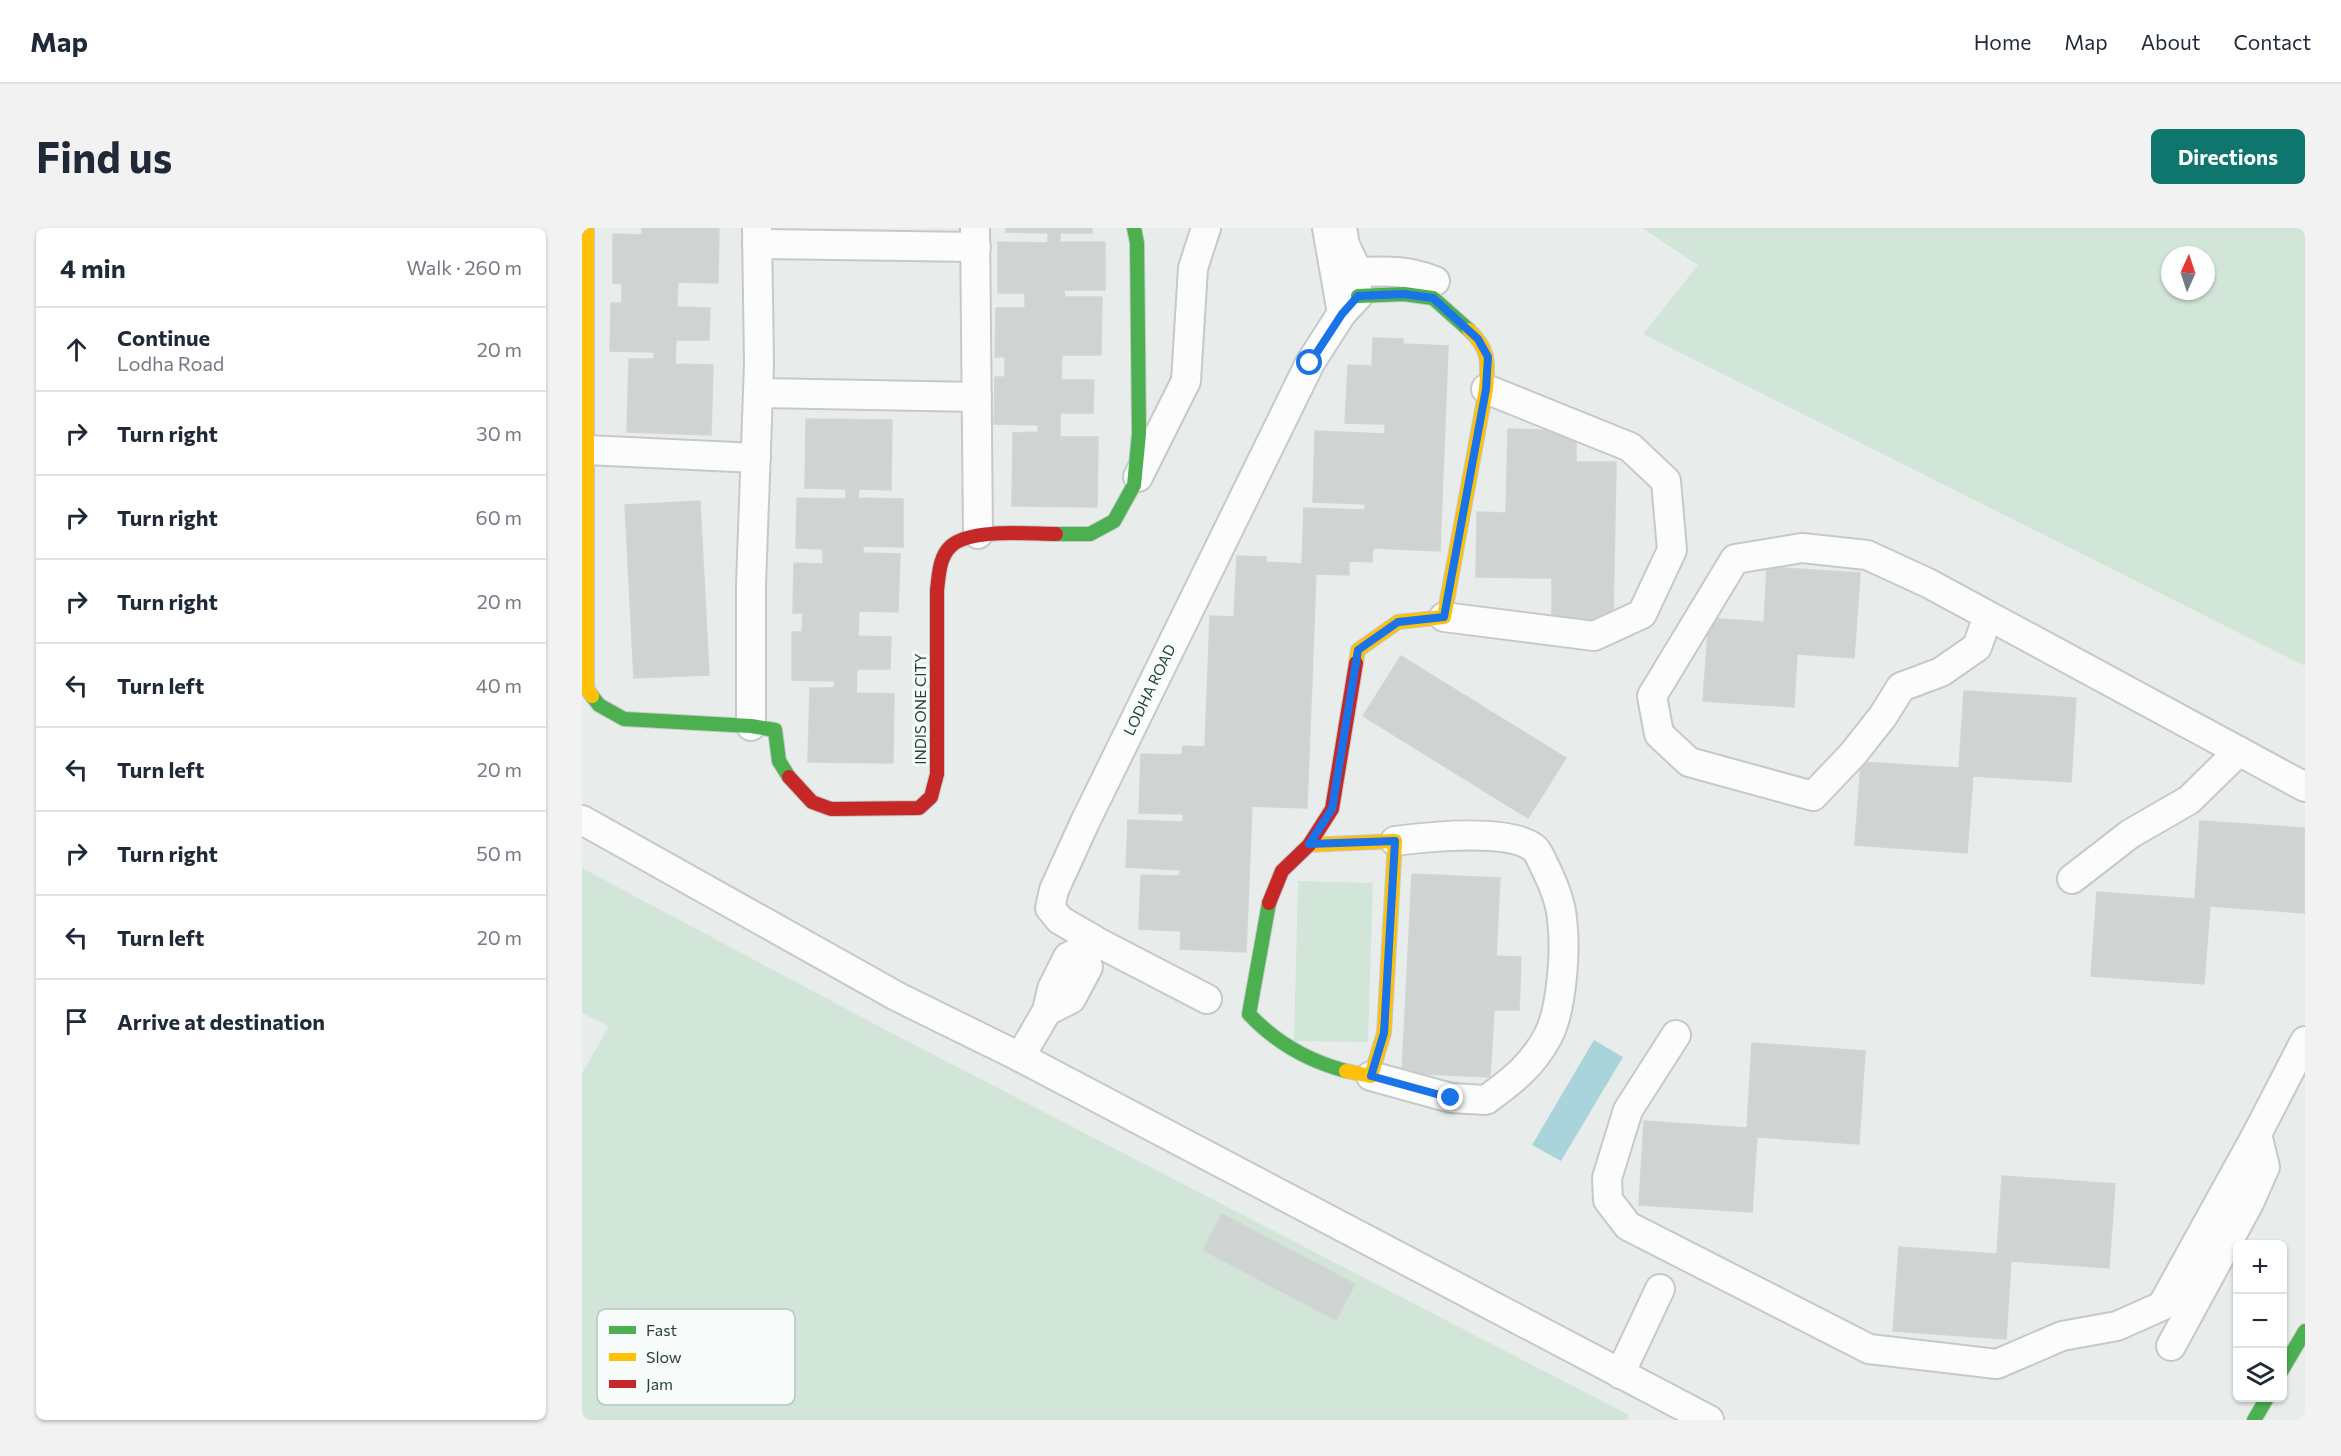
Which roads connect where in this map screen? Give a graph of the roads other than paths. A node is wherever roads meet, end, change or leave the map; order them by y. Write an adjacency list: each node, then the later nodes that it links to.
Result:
1 (587, 228): 13 (street, INDIS ONE CITY)
2 (1182, 228): 10 (street)
3 (1206, 228): 10 (street)
4 (1327, 228): 12 (street)
5 (1342, 228): 12 (street)
6 (1356, 228): 12 (street, LODHA ROAD)
7 (1140, 233): 19 (street, INDIS ONE CITY)
8 (757, 236): 9 (street); 15 (street)
9 (976, 237): 16 (street)
10 (1193, 268): 19 (street)
11 (1435, 282): 12 (street)
12 (1352, 286): 14 (street); 31 (street, LODHA ROAD)
13 (584, 331): 17 (street, INDIS ONE CITY)
14 (1486, 389): 23 (street); 23 (street)
15 (758, 393): 16 (street); 18 (street)
16 (977, 397): 20 (street)
17 (587, 450): 18 (street); 21 (street, INDIS ONE CITY)
18 (756, 458): 24 (street)
19 (1134, 485): 20 (street, INDIS ONE CITY)
20 (978, 534): 24 (street, INDIS ONE CITY)
21 (584, 604): 24 (street, INDIS ONE CITY)
22 (1988, 615): 22 (street); 25 (street)
23 (1444, 617): 29 (street)
24 (751, 726)
25 (2240, 751): 26 (street); 30 (street)
26 (2305, 787)
27 (582, 820): 34 (street)
28 (1395, 841): 29 (street); 36 (street); 36 (street)
29 (1309, 844): 36 (street)
30 (2072, 879)
31 (1087, 944): 32 (street, LODHA ROAD); 34 (street)
32 (1207, 999)
33 (1676, 1035): 37 (street)
34 (1020, 1057): 42 (street)
35 (2301, 1057): 37 (street)
36 (1371, 1076)
37 (2257, 1134): 40 (street)
38 (1660, 1288): 42 (street)
39 (2305, 1330): 41 (street)
40 (2171, 1346)
41 (2287, 1363)
42 (1620, 1374): 44 (street)
43 (2265, 1402): 46 (street)
44 (1664, 1410): 45 (street)
45 (1709, 1420)
46 (2254, 1420)

